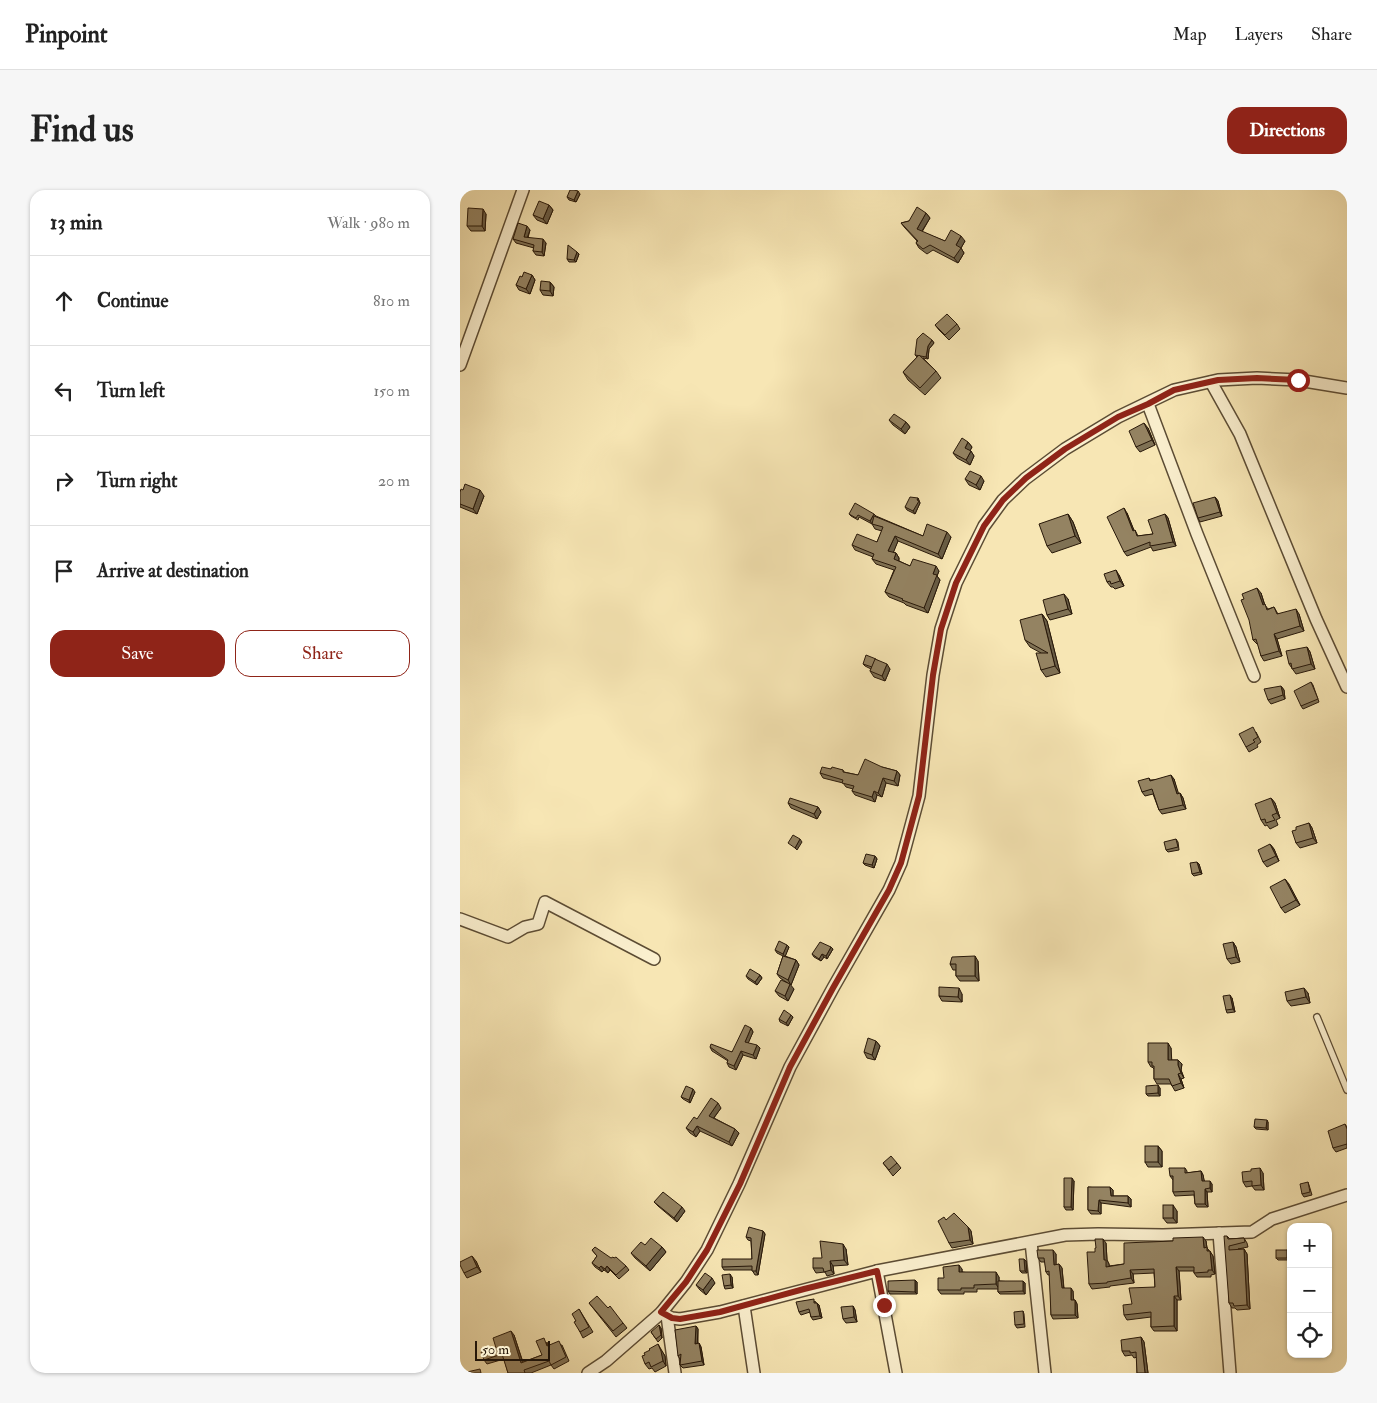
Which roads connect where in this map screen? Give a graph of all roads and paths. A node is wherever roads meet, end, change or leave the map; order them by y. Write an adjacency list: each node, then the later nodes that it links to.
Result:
1 (523, 190): 2 (street)
2 (460, 365)
3 (1211, 382): 4 (street); 5 (street); 7 (street)
4 (1347, 388)
5 (1148, 404): 6 (street); 18 (street)
6 (1254, 676)
7 (1347, 687)
8 (460, 919): 9 (street)
9 (654, 959)
10 (1316, 1017): 11 (lane)
11 (1347, 1090)
12 (1347, 1195): 13 (street); 14 (street)
13 (1347, 1205)
14 (1219, 1233): 15 (street); 24 (street)
15 (1030, 1242): 16 (street); 23 (street)
16 (877, 1271): 17 (street); 22 (street)
17 (744, 1306): 18 (street); 21 (street)
18 (664, 1314): 19 (street); 20 (street)
19 (588, 1373)
20 (675, 1373)
21 (754, 1373)
22 (896, 1373)
23 (1045, 1373)
24 (1230, 1373)

